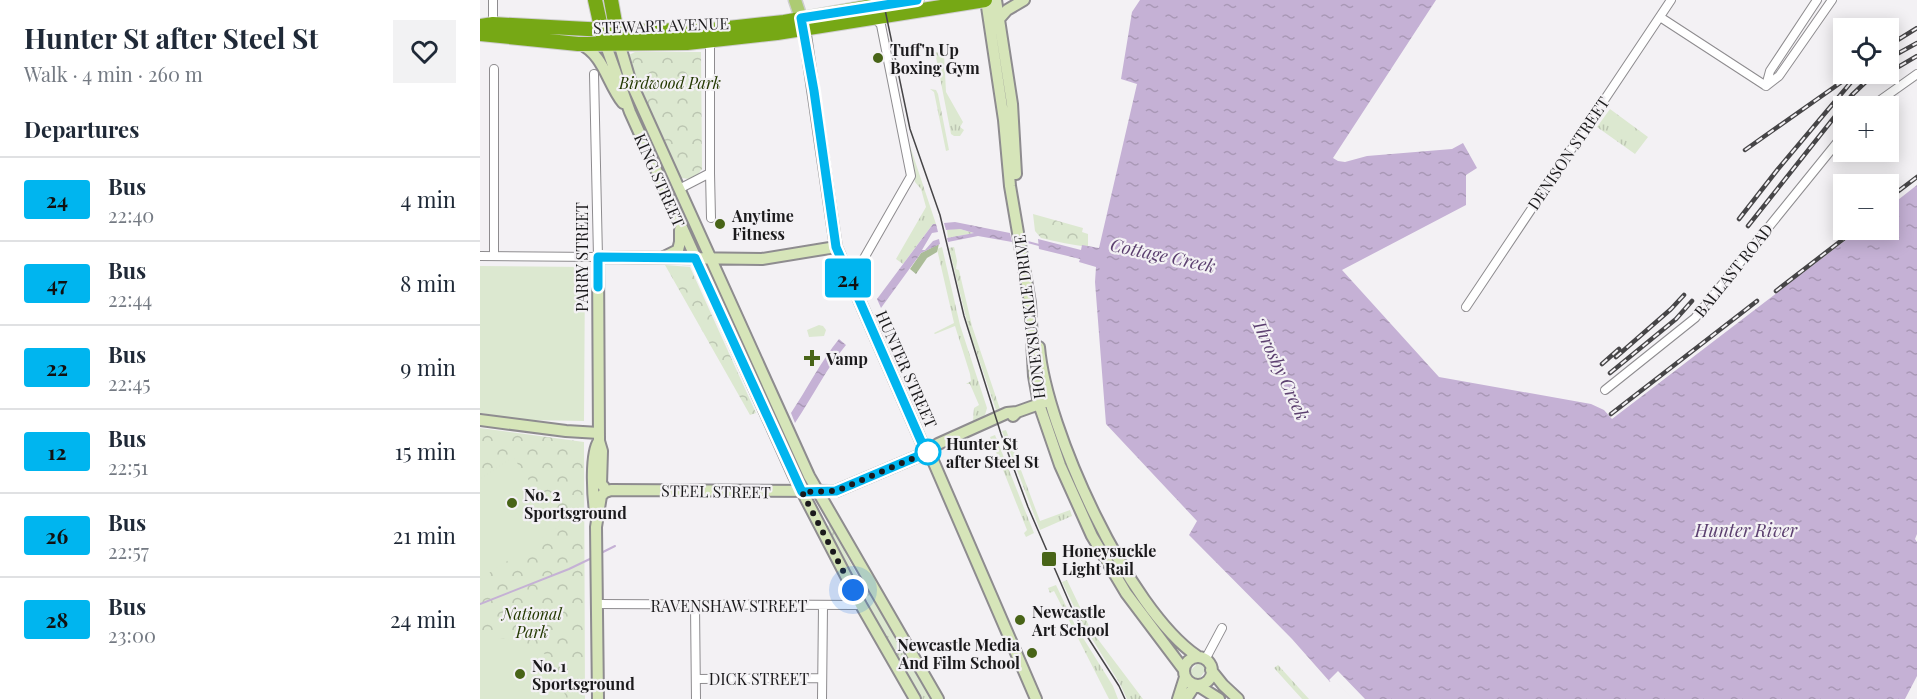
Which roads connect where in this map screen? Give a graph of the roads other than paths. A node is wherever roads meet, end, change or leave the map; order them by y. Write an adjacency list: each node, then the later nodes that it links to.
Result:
1 (493, 0): 18 (street)
2 (595, 0): 22 (highway)
3 (611, 0): 22 (highway)
4 (616, 0): 20 (highway)
5 (795, 0): 17 (main road, HUNTER STREET)
6 (917, 0): 17 (highway, STEWART AVENUE)
7 (985, 0): 14 (highway, STEWART AVENUE); 36 (main road, HONEYSUCKLE DRIVE)
8 (996, 0): 15 (main road, HONEYSUCKLE DRIVE)
9 (1024, 0): 15 (main road)
10 (1671, 0): 13 (street, DENISON STREET)
11 (1817, 0): 16 (street)
12 (1832, 0): 19 (street)
13 (1660, 17): 28 (street); 46 (street, DENISON STREET)
14 (875, 18): 17 (highway, STEWART AVENUE); 45 (street)
15 (1000, 18): 36 (main road, HONEYSUCKLE DRIVE)
16 (1805, 18): 19 (street); 28 (street)
17 (802, 23): 20 (highway, STEWART AVENUE); 23 (highway, STEWART AVENUE); 37 (main road, HUNTER STREET)
18 (487, 25): 22 (highway, STEWART AVENUE)
19 (1815, 25): 28 (street)
20 (638, 31): 22 (highway, STEWART AVENUE)
21 (480, 34): 24 (highway, STEWART AVENUE)
22 (610, 37): 23 (highway, STEWART AVENUE); 24 (highway, STEWART AVENUE); 30 (main road, KING STREET); 33 (main road, KING STREET)
23 (710, 42): 32 (street, KING STREET)
24 (578, 44): 30 (main road)
25 (494, 69): 40 (street)
26 (594, 74): 41 (street, PARRY STREET)
27 (1917, 74): 29 (street)
28 (1766, 86)
29 (1886, 96)
30 (630, 112): 35 (main road, KING STREET)
31 (1833, 147): 47 (street, BALLAST ROAD)
32 (710, 173): 33 (street, KING STREET); 34 (street, KING STREET)
33 (679, 189): 44 (main road, KING STREET)
34 (711, 218)
35 (679, 223): 42 (main road); 43 (main road, KING STREET)
36 (1023, 233): 38 (main road, HONEYSUCKLE DRIVE)
37 (836, 247): 44 (main road); 45 (main road, HUNTER STREET)
38 (1026, 250): 48 (main road, HONEYSUCKLE DRIVE); 49 (main road, HONEYSUCKLE DRIVE)
39 (480, 256): 40 (street)
40 (494, 256): 41 (street)
41 (598, 257): 42 (main road); 51 (main road, PARRY STREET)
42 (661, 258): 43 (main road)
43 (695, 258): 44 (main road); 54 (main road, KING STREET)
44 (711, 258): 55 (main road, KING STREET)
45 (846, 273): 52 (main road, HUNTER STREET)
46 (1466, 307)
47 (1605, 390)
48 (1050, 401): 49 (main road, STEEL STREET); 61 (main road, HONEYSUCKLE DRIVE)
49 (1039, 404): 52 (main road, STEEL STREET); 63 (main road, HONEYSUCKLE DRIVE)
50 (480, 420): 51 (main road)
51 (599, 437): 53 (main road, PARRY STREET)
52 (928, 452): 55 (main road, STEEL STREET); 72 (main road, HUNTER STREET)
53 (598, 490): 54 (main road, STEEL STREET); 56 (main road, PARRY STREET)
54 (802, 492): 55 (main road, STEEL STREET); 57 (main road, KING STREET)
55 (818, 492): 71 (main road, KING STREET)
56 (597, 604): 58 (street, RAVENSHAW STREET); 67 (main road, PARRY STREET)
57 (861, 605): 59 (street, RAVENSHAW STREET); 70 (main road, KING STREET)
58 (695, 606): 59 (street, RAVENSHAW STREET); 65 (street)
59 (823, 606): 64 (street)
60 (1222, 628): 61 (street)
61 (1201, 657): 62 (main road); 63 (main road)
62 (1211, 670): 66 (main road); 76 (main road)
63 (1184, 673): 66 (main road); 73 (main road)
64 (822, 678): 65 (street, DICK STREET); 69 (street)
65 (696, 679): 68 (street)
66 (1196, 685): 74 (main road); 75 (main road)
67 (598, 699)
68 (696, 699)
69 (822, 699)
70 (915, 699)
71 (938, 699)
72 (1036, 699)
73 (1178, 699)
74 (1186, 699)
75 (1219, 699)
76 (1238, 699)

